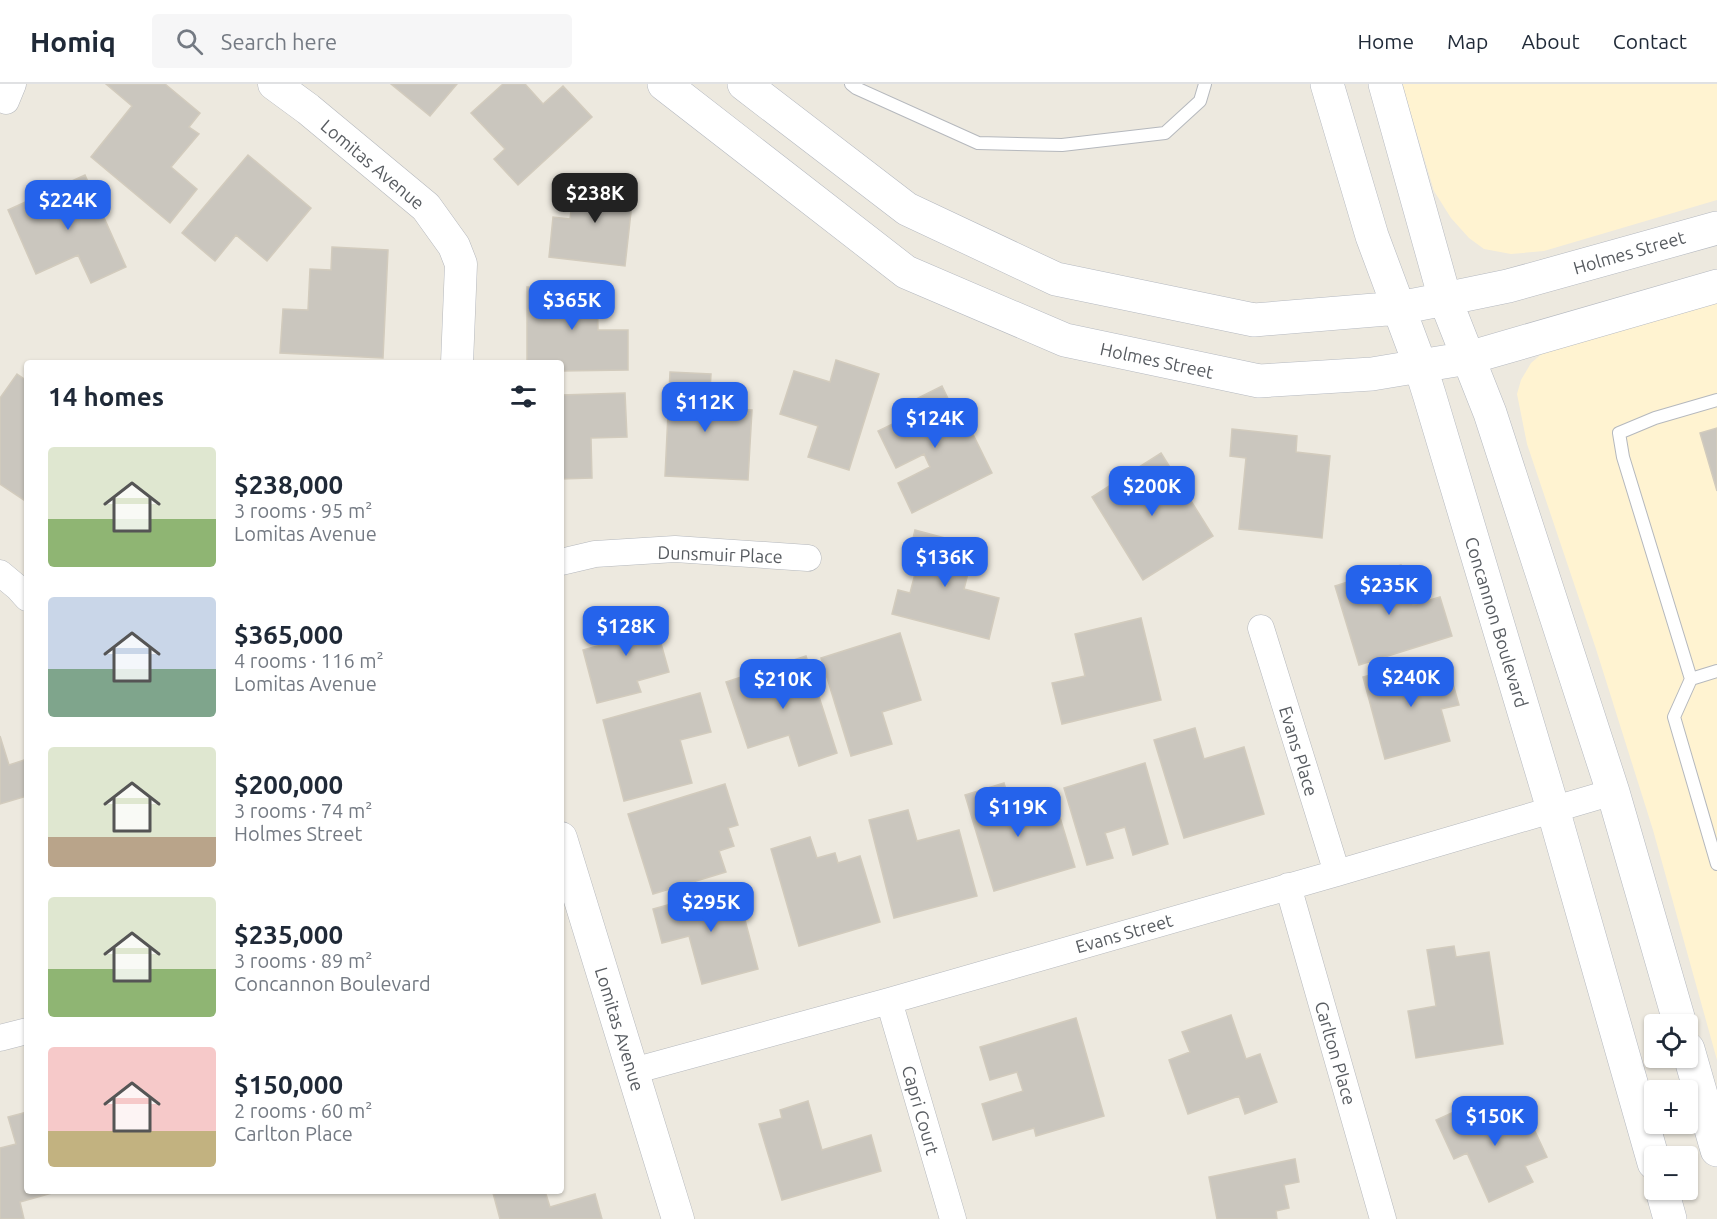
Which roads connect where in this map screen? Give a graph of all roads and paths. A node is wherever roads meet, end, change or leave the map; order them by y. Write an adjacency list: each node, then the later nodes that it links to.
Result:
1 (274, 84): 13 (street, Lomitas Avenue)
2 (663, 84): 14 (main road, Holmes Street)
3 (744, 84): 11 (main road, Holmes Street)
4 (851, 84): 5 (lane)
5 (1205, 84)
6 (1328, 84): 11 (main road, Concannon Boulevard)
7 (1384, 84): 10 (main road)
8 (1717, 228): 10 (main road, Holmes Street)
9 (1717, 286): 12 (main road, Holmes Street)
10 (1445, 299): 11 (main road, Holmes Street); 12 (main road)
11 (1399, 308): 14 (main road, Concannon Boulevard)
12 (1468, 358): 14 (main road, Holmes Street); 23 (main road)
13 (457, 360)
14 (1420, 365): 24 (main road, Concannon Boulevard)
15 (1717, 400): 22 (lane)
16 (808, 558): 17 (street, Dunsmuir Place)
17 (564, 561)
18 (0, 573): 19 (street)
19 (24, 595)
20 (1261, 628): 27 (street, Evans Place)
21 (1717, 671): 22 (lane)
22 (1691, 679): 26 (lane)
23 (1613, 792): 24 (street, Evans Street); 31 (main road)
24 (1553, 809): 27 (street, Evans Street); 36 (main road, Concannon Boulevard)
25 (564, 859): 28 (street, Lomitas Avenue)
26 (1717, 864)
27 (1337, 873): 29 (street, Evans Street)
28 (567, 880): 35 (street, Lomitas Avenue)
29 (1288, 886): 30 (street, Evans Street); 41 (street, Carlton Place)
30 (889, 1001): 35 (street, Evans Street); 40 (street, Capri Court)
31 (1677, 1014)
32 (24, 1032): 33 (street)
33 (0, 1038)
34 (1693, 1068): 37 (main road)
35 (633, 1071): 39 (street, Lomitas Avenue)
36 (1649, 1146)
37 (1717, 1150)
38 (1665, 1200): 42 (main road)
39 (678, 1219)
40 (953, 1219)
41 (1383, 1219)
42 (1670, 1219)

